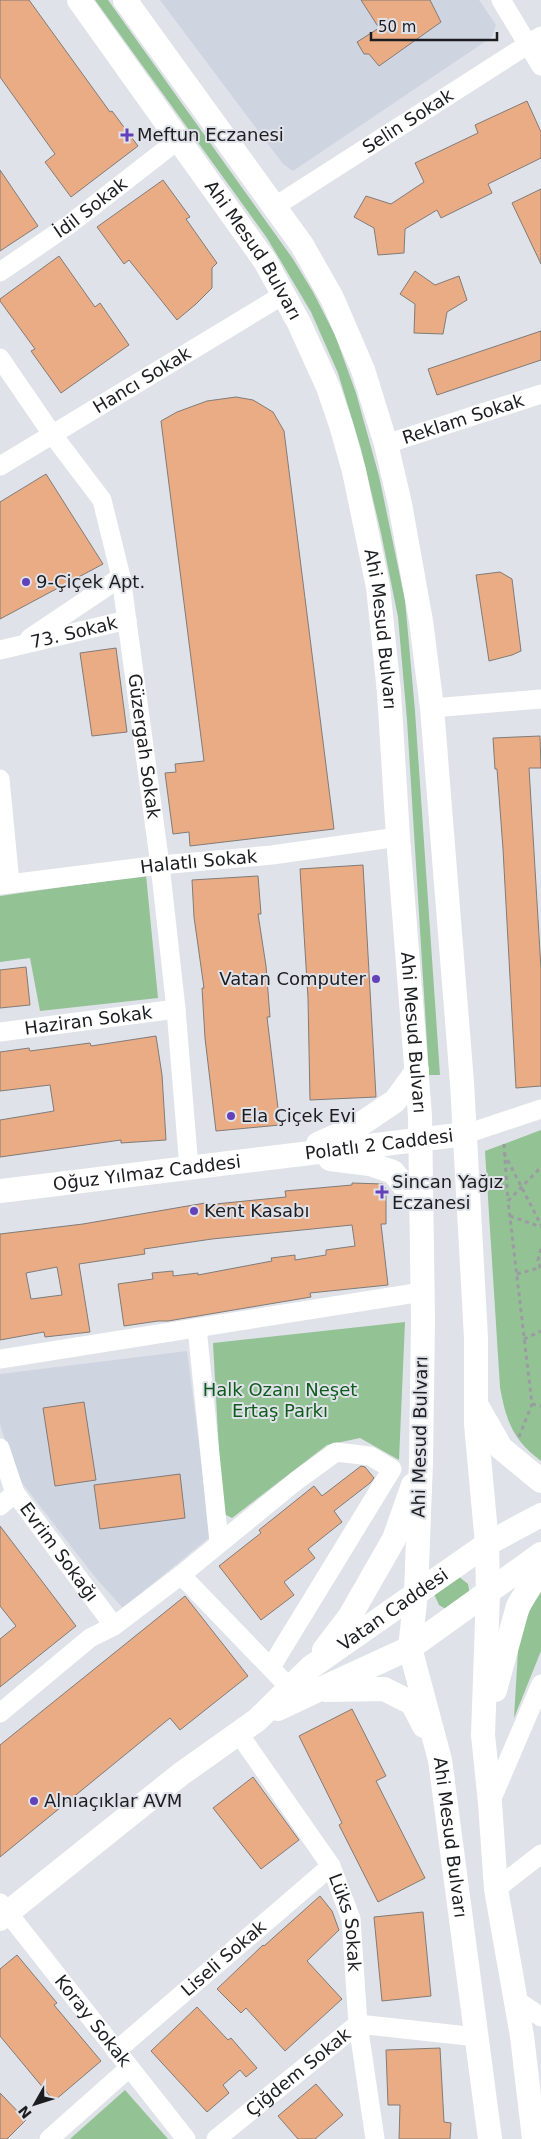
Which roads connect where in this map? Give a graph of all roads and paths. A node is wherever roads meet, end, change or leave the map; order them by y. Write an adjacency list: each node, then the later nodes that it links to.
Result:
1 (79, 0): 6 (main road, Ahi Mesud Bulvarı)
2 (125, 0): 7 (main road)
3 (501, 0): 4 (street)
4 (535, 39): 5 (street); 7 (street, Selin Sokak)
5 (541, 66)
6 (178, 140): 8 (street, İdil Sokak); 9 (main road, Ahi Mesud Bulvarı)
7 (274, 207): 13 (main road)
8 (0, 272)
9 (283, 295): 12 (street, Hancı Sokak); 22 (main road, Ahi Mesud Bulvarı)
10 (0, 358): 12 (street, Güzergah Sokak)
11 (541, 394): 13 (street, Reklam Sokak)
12 (52, 434): 14 (street, Hancı Sokak); 15 (street, Güzergah Sokak)
13 (386, 444): 20 (main road)
14 (0, 466)
15 (121, 577): 16 (street, Güzergah Sokak); 17 (street, 73. Sokak)
16 (127, 620): 17 (street, 73. Sokak); 23 (street, Güzergah Sokak)
17 (21, 644): 18 (street, 73. Sokak)
18 (0, 650)
19 (541, 698): 20 (street)
20 (432, 708): 29 (main road)
21 (0, 779): 24 (street)
22 (398, 837): 23 (street, Halatlı Sokak); 27 (main road, Ahi Mesud Bulvarı)
23 (160, 865): 24 (street, Halatlı Sokak); 25 (street, Güzergah Sokak)
24 (5, 884)
25 (176, 1010): 26 (street, Haziran Sokak); 35 (street, Güzergah Sokak)
26 (0, 1032)
27 (417, 1071): 30 (main road, Ahi Mesud Bulvarı); 33 (main road)
28 (541, 1110): 29 (street)
29 (466, 1134): 30 (main road, Polatlı 2 Caddesi); 50 (main road)
30 (420, 1139): 33 (main road, Polatlı 2 Caddesi); 39 (main road, Ahi Mesud Bulvarı)
31 (504, 1144): 32 (path)
32 (504, 1153): 36 (path); 38 (path)
33 (294, 1155): 35 (main road, Oğuz Yılmaz Caddesi); 39 (main road)
34 (541, 1167): 36 (path)
35 (189, 1168): 37 (main road, Oğuz Yılmaz Caddesi)
36 (522, 1187): 38 (path); 41 (path)
37 (0, 1191)
38 (508, 1201): 40 (path)
39 (420, 1206): 45 (main road, Ahi Mesud Bulvarı)
40 (510, 1216): 41 (path); 44 (path)
41 (541, 1226)
42 (541, 1249): 43 (path)
43 (540, 1270): 44 (path)
44 (517, 1274): 48 (path)
45 (422, 1292): 46 (street); 55 (main road, Ahi Mesud Bulvarı)
46 (198, 1328): 49 (street); 60 (street)
47 (541, 1331): 48 (path)
48 (524, 1339): 51 (path)
49 (0, 1359)
50 (476, 1404): 54 (main road); 61 (main road)
51 (532, 1404): 52 (path); 54 (path)
52 (541, 1406)
53 (0, 1448): 57 (street, Evrim Sokağı)
54 (512, 1457): 56 (main road)
55 (421, 1462): 65 (main road, Ahi Mesud Bulvarı); 70 (main road)
56 (541, 1481)
57 (15, 1493): 58 (street); 67 (street, Evrim Sokağı)
58 (0, 1506)
59 (541, 1515): 61 (main road, Vatan Caddesi)
60 (219, 1542): 64 (street); 69 (street)
61 (487, 1544): 65 (main road, Vatan Caddesi); 66 (main road)
62 (541, 1554): 66 (main road, Vatan Caddesi)
63 (541, 1569): 76 (main road)
64 (181, 1574): 67 (street); 69 (street)
65 (416, 1593): 68 (main road, Ahi Mesud Bulvarı); 70 (main road, Vatan Caddesi)
66 (488, 1593): 68 (main road, Vatan Caddesi); 76 (main road)
67 (114, 1626): 74 (street)
68 (410, 1648): 73 (main road, Vatan Caddesi); 77 (main road, Ahi Mesud Bulvarı)
69 (271, 1667): 72 (street)
70 (310, 1667): 72 (main road, Vatan Caddesi)
71 (541, 1684): 78 (street)
72 (290, 1688): 75 (main road, Vatan Caddesi)
73 (316, 1690): 75 (main road, Vatan Caddesi); 77 (main road)
74 (0, 1713)
75 (248, 1728): 80 (street, Lüks Sokak); 82 (main road, Vatan Caddesi)
76 (483, 1735): 78 (main road)
77 (440, 1760): 86 (main road, Ahi Mesud Bulvarı)
78 (490, 1803): 81 (main road)
79 (541, 1854): 81 (street)
80 (331, 1866): 85 (street, Lüks Sokak); 87 (street, Liseli Sokak)
81 (496, 1889): 83 (main road)
82 (3, 1911): 87 (street, Koray Sokak)
83 (515, 1999): 84 (street); 94 (main road)
84 (541, 2017)
85 (358, 2024): 86 (street, Çiğdem Sokak); 91 (street, Çiğdem Sokak); 92 (street, Lüks Sokak)
86 (477, 2037): 93 (main road, Ahi Mesud Bulvarı)
87 (116, 2051): 88 (street, Koray Sokak)
88 (129, 2068): 89 (street); 90 (street, Koray Sokak)
89 (49, 2139)
90 (186, 2139)
91 (216, 2139)
92 (375, 2139)
93 (490, 2139)
94 (534, 2139)

